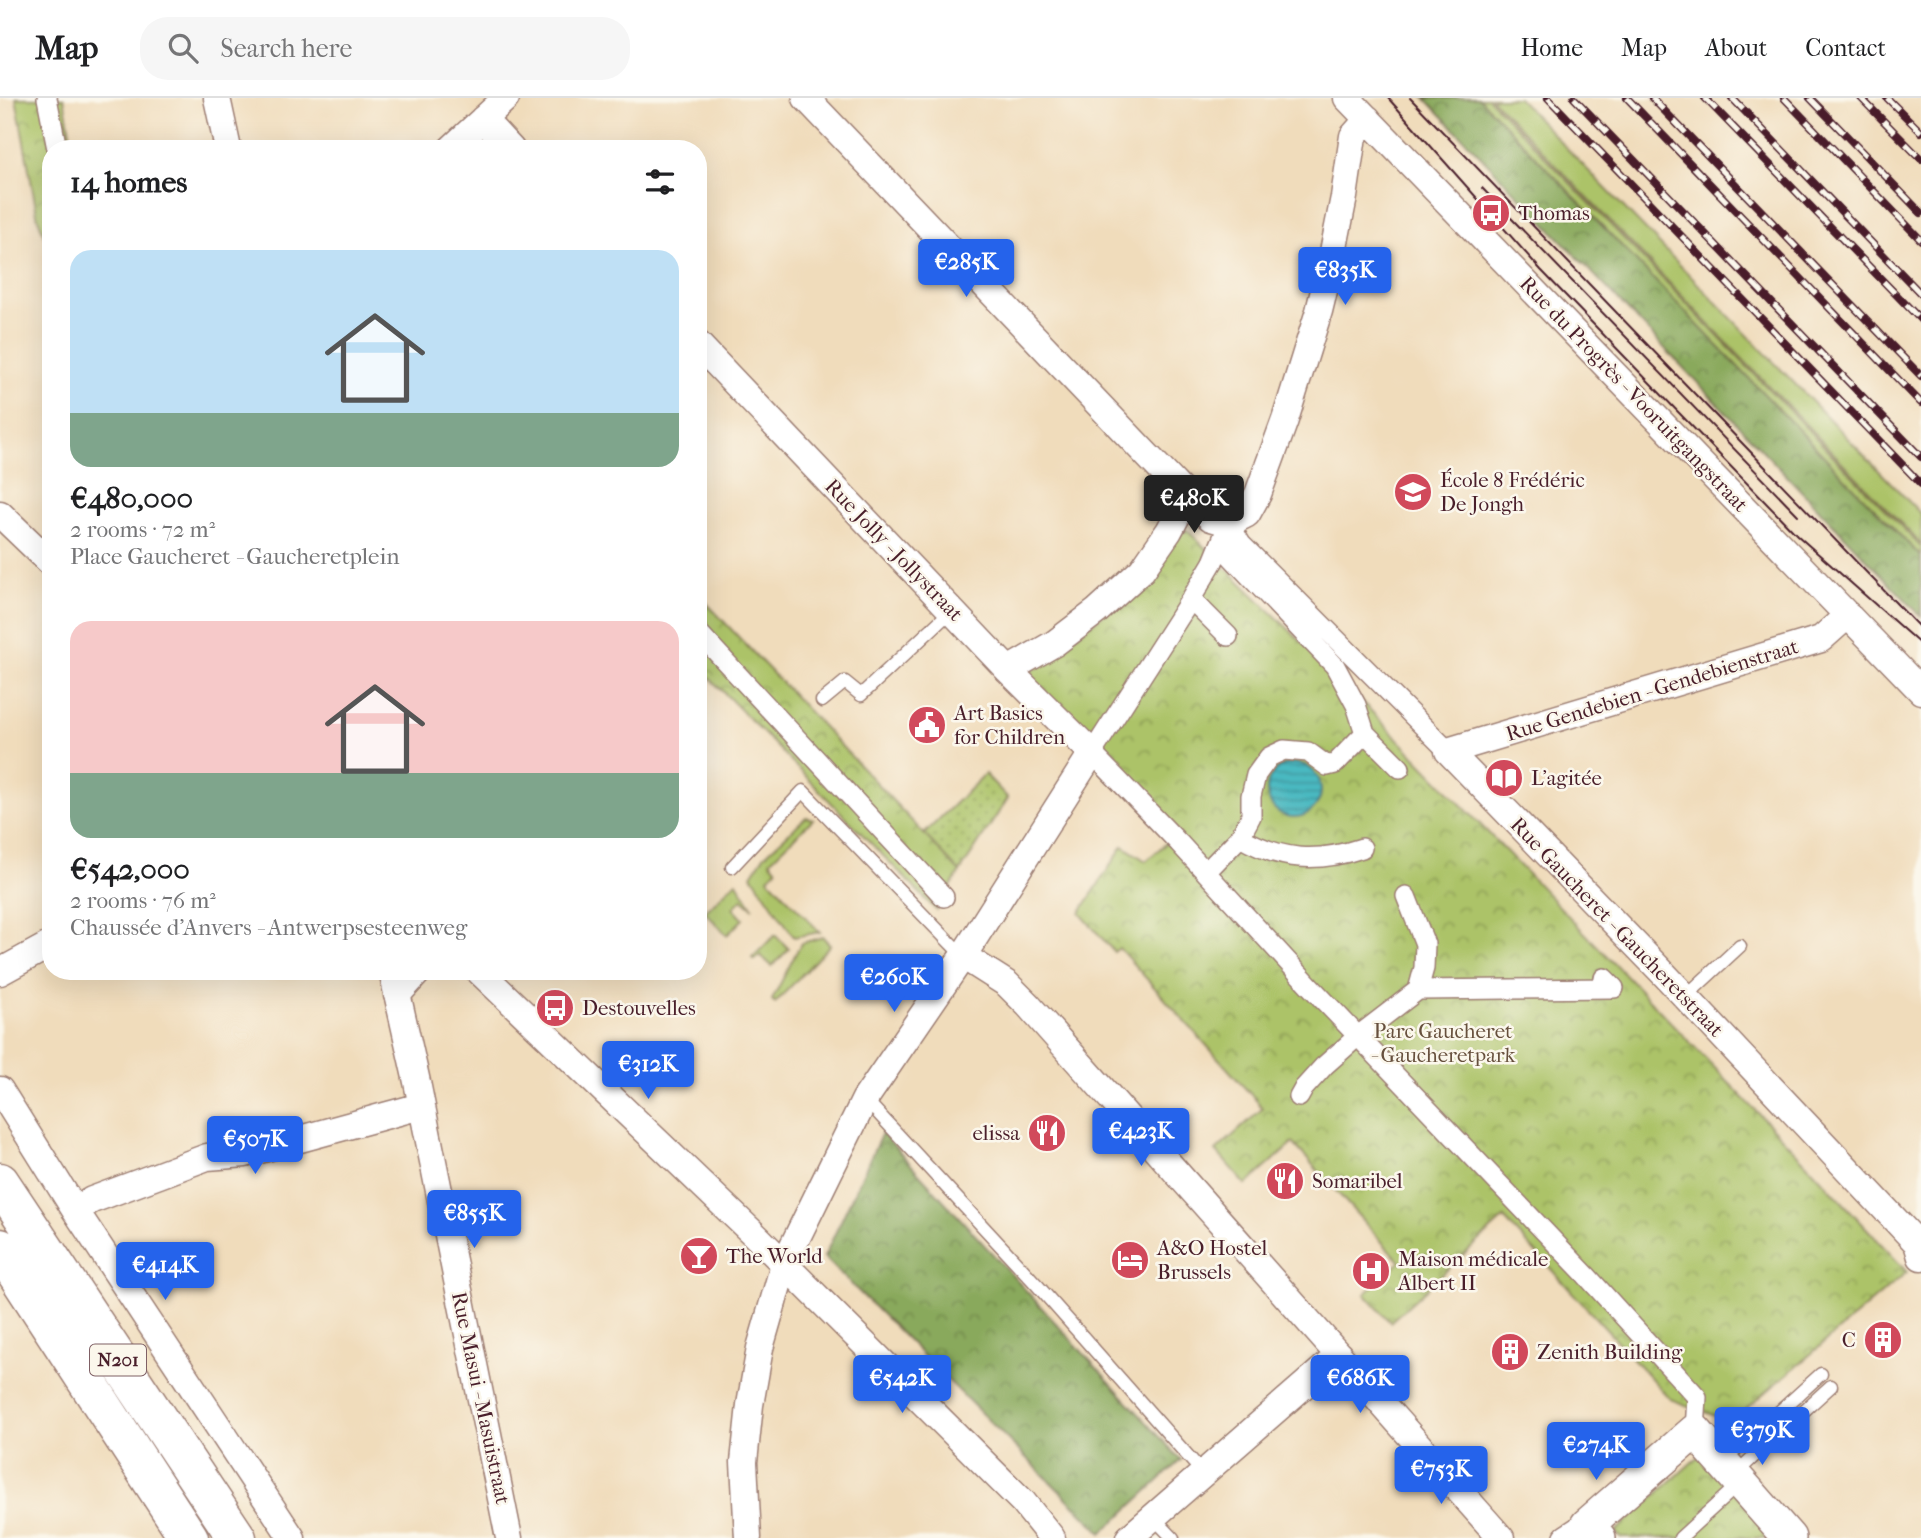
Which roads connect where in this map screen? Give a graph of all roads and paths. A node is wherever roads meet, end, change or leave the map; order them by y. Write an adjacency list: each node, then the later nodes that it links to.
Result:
1 (47, 98): 8 (street)
2 (217, 98): 9 (street)
3 (506, 98): 7 (street)
4 (806, 98): 13 (street, Rue Gaucheret - Gaucheretstraat)
5 (1347, 98): 6 (street, Rue du Progrès - Vooruitgangstraat)
6 (1368, 119): 15 (street); 19 (street, Rue du Progrès - Vooruitgangstraat)
7 (483, 120): 10 (street); 11 (street)
8 (55, 140)
9 (226, 140)
10 (461, 140)
11 (502, 140)
12 (707, 353): 18 (street, Rue Jolly - Jollystraat)
13 (1187, 497): 15 (street, Rue Gaucheret - Gaucheretstraat); 22 (street)
14 (0, 514): 16 (street)
15 (1225, 534): 17 (street); 25 (street); 26 (street, Rue Gaucheret - Gaucheretstraat)
16 (42, 554)
17 (1191, 599): 20 (street); 27 (street)
18 (952, 610): 22 (street, Rue Jolly - Jollystraat); 24 (lane)
19 (1848, 615): 23 (street, Rue du Progrès - Vooruitgangstraat); 26 (street, Rue Gendebien - Gendebienstraat)
20 (1228, 636)
21 (707, 642): 34 (street)
22 (1008, 670): 27 (street, Rue Jolly - Jollystraat)
23 (1921, 691)
24 (822, 701)
25 (1365, 733): 28 (street); 29 (street)
26 (1448, 751): 43 (street, Rue Gaucheret - Gaucheretstraat)
27 (1092, 753): 32 (street); 37 (street)
28 (1400, 768)
29 (1240, 837): 30 (street); 32 (street)
30 (1362, 848)
31 (732, 867): 37 (lane)
32 (1206, 872): 44 (street)
33 (1406, 896): 42 (street)
34 (944, 897)
35 (1740, 946): 43 (lane)
36 (42, 949): 38 (street)
37 (963, 956): 47 (street); 54 (street)
38 (0, 972)
39 (1604, 978): 42 (street)
40 (488, 980): 53 (street)
41 (395, 983): 48 (street, Rue Masui - Masuistraat)
42 (1422, 995): 44 (street)
43 (1685, 997): 51 (street, Rue Gaucheret - Gaucheretstraat)
44 (1357, 1036): 46 (street); 58 (street)
45 (0, 1090): 50 (street)
46 (1299, 1097)
47 (865, 1099): 53 (street); 60 (lane)
48 (421, 1106): 50 (street); 67 (street, Rue Masui - Masuistraat)
49 (0, 1182): 65 (main road, N201)
50 (75, 1210): 66 (street)
51 (1920, 1244)
52 (0, 1248): 64 (main road, N201)
53 (784, 1264): 68 (street); 69 (street)
54 (1339, 1355): 60 (street); 72 (street)
55 (1821, 1374): 61 (lane)
56 (1831, 1386): 57 (lane)
57 (1797, 1417)
58 (1695, 1431): 61 (street); 63 (street)
59 (1765, 1446): 61 (lane)
60 (1203, 1473): 62 (street)
61 (1732, 1473): 73 (lane); 74 (street)
62 (1153, 1517): 70 (street); 71 (lane)
63 (1584, 1534)
64 (189, 1538)
65 (237, 1538)
66 (292, 1538)
67 (509, 1538)
68 (748, 1538)
69 (1052, 1538)
70 (1129, 1538)
71 (1173, 1538)
72 (1501, 1538)
73 (1680, 1538)
74 (1789, 1538)

